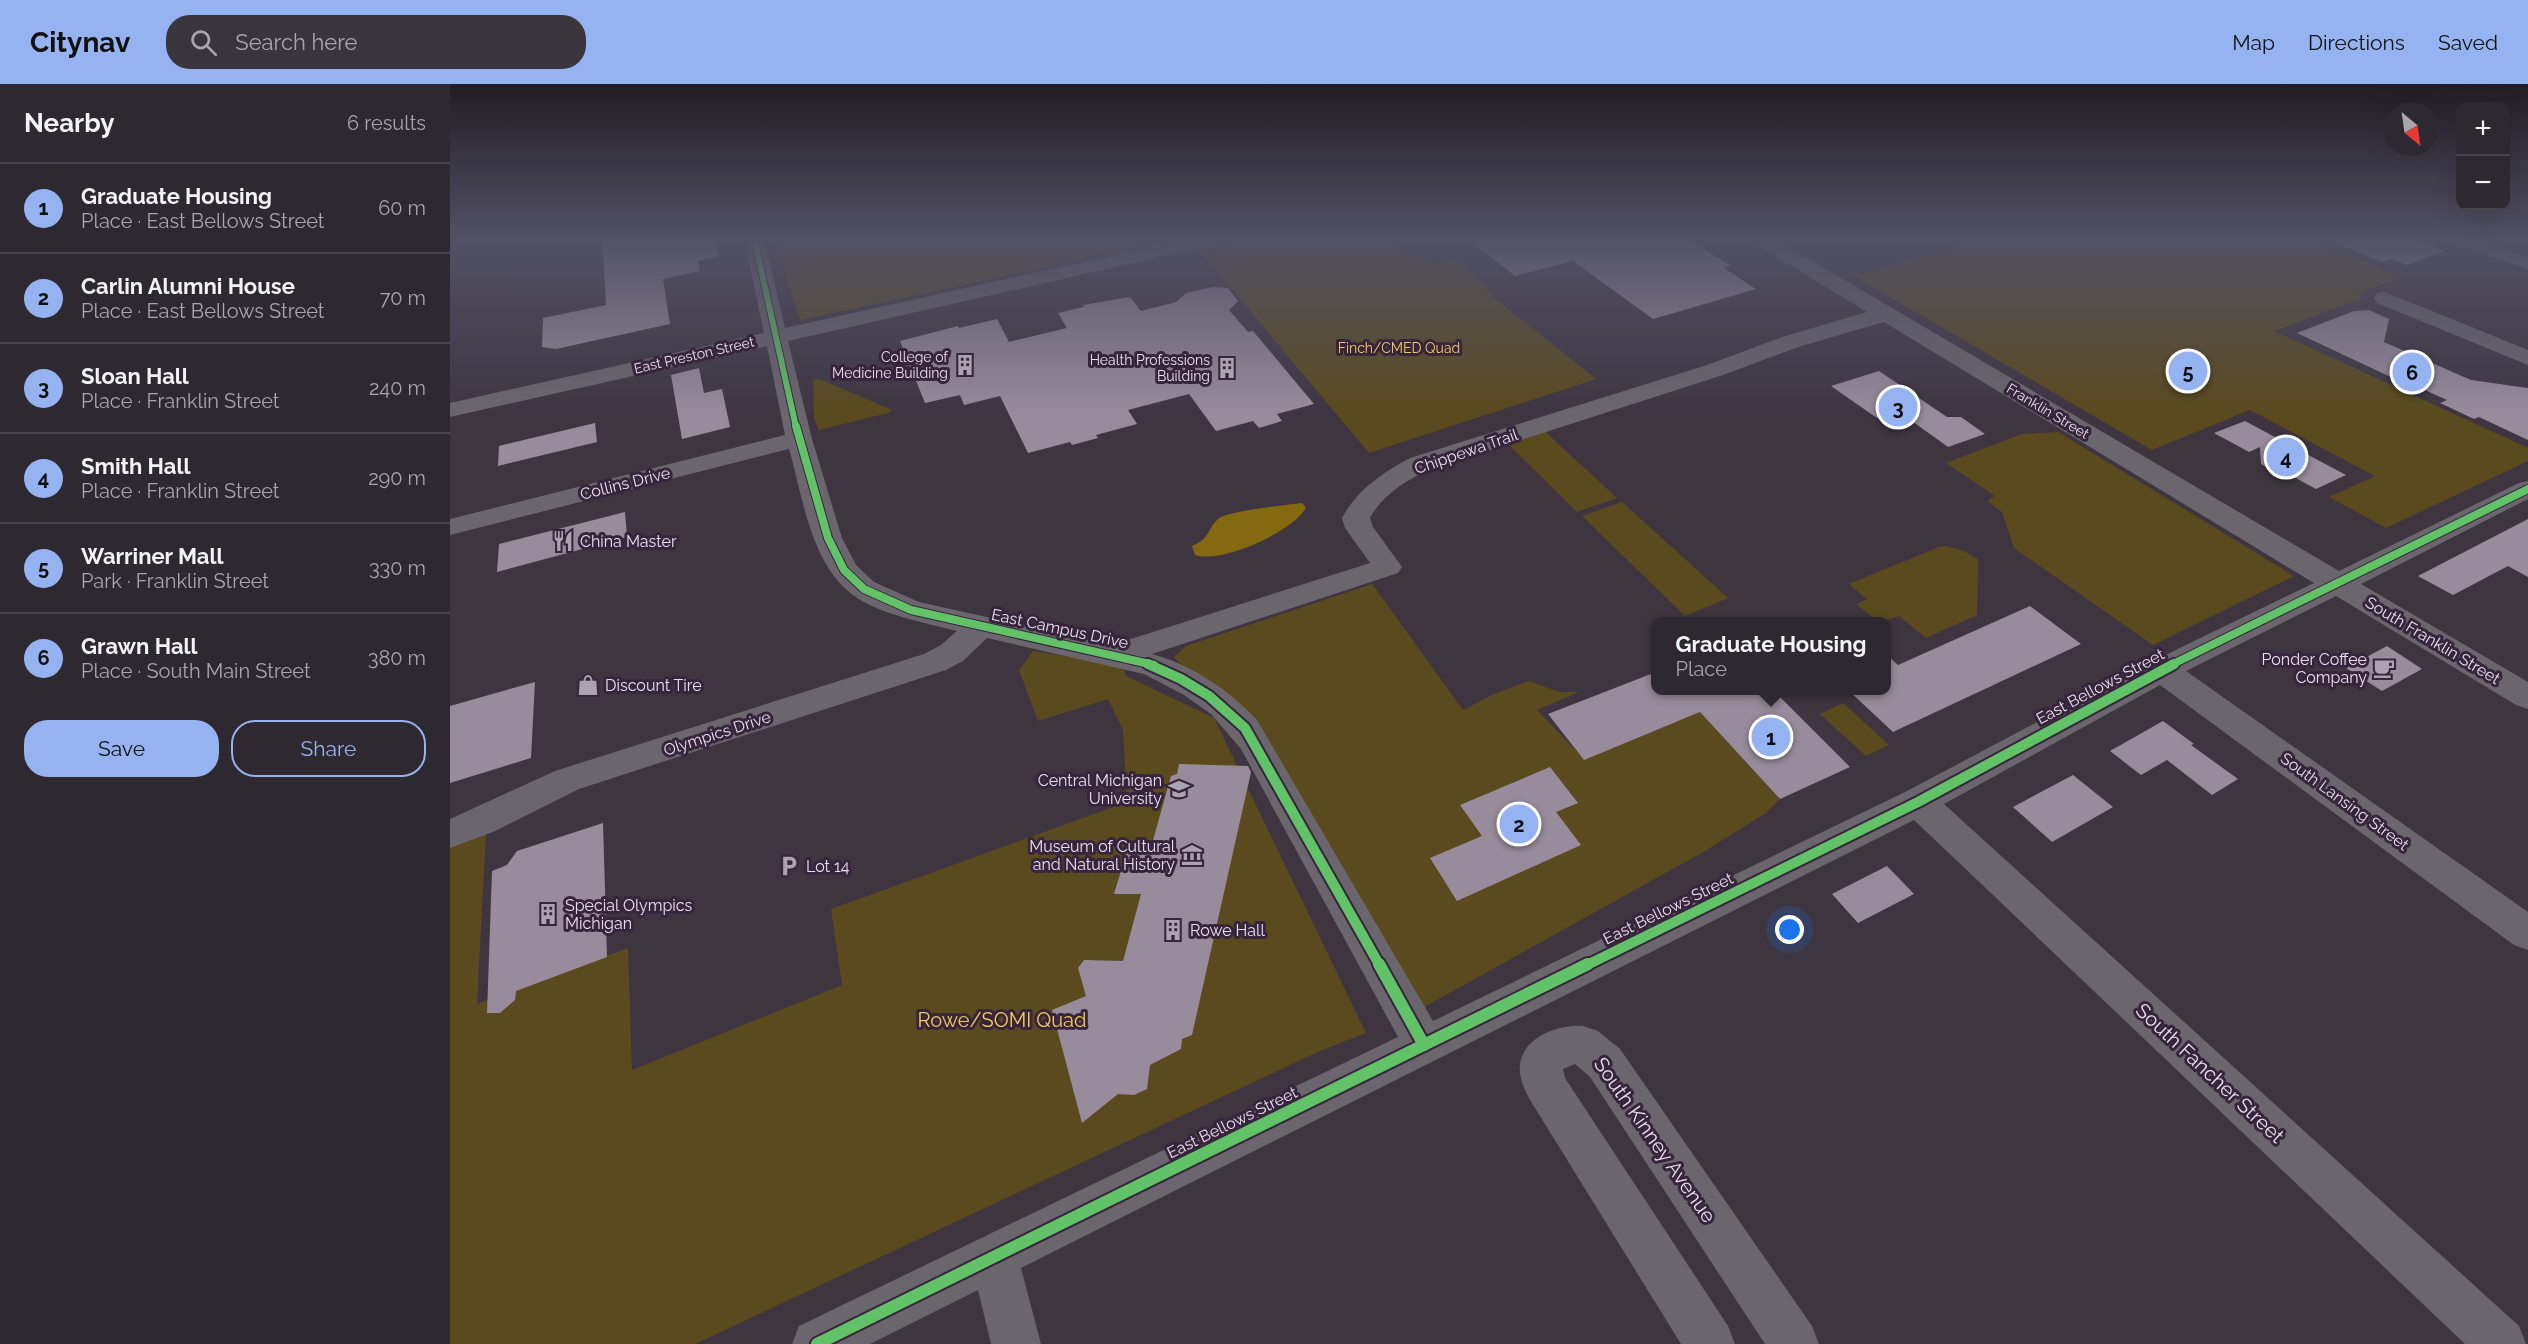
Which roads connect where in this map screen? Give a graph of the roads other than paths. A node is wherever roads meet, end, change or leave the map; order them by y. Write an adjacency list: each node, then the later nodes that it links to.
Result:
1 (768, 297): 6 (street, East Campus Drive)
2 (956, 297): 6 (street, East Preston Street)
3 (1858, 297): 5 (street, Franklin Street)
4 (2385, 298): 7 (street)
5 (1888, 315): 12 (street, Franklin Street); 14 (street, Chippewa Trail)
6 (777, 337): 8 (street, East Preston Street); 9 (street, East Campus Drive)
7 (2528, 357)
8 (450, 410)
9 (799, 439): 11 (street, Collins Drive); 13 (street, East Campus Drive)
10 (2526, 492): 12 (street, East Bellows Street)
11 (450, 527)
12 (2337, 583): 15 (street, East Bellows Street); 16 (street, South Franklin Street)
13 (980, 627): 14 (street, East Campus Drive); 18 (street, Olympics Drive)
14 (1115, 655): 20 (street, East Campus Drive)
15 (2162, 670): 17 (street, East Bellows Street); 19 (street, South Lansing Street)
16 (2528, 697)
17 (1918, 802): 20 (street, East Bellows Street); 26 (street, South Fancher Street)
18 (450, 834)
19 (2528, 933)
20 (1424, 1045): 21 (street, East Bellows Street)
21 (994, 1256): 22 (street, East Bellows Street); 23 (street)
22 (817, 1344)
23 (1016, 1344)
24 (1710, 1344): 25 (street, South Kinney Avenue)
25 (1794, 1344)
26 (2501, 1344)

